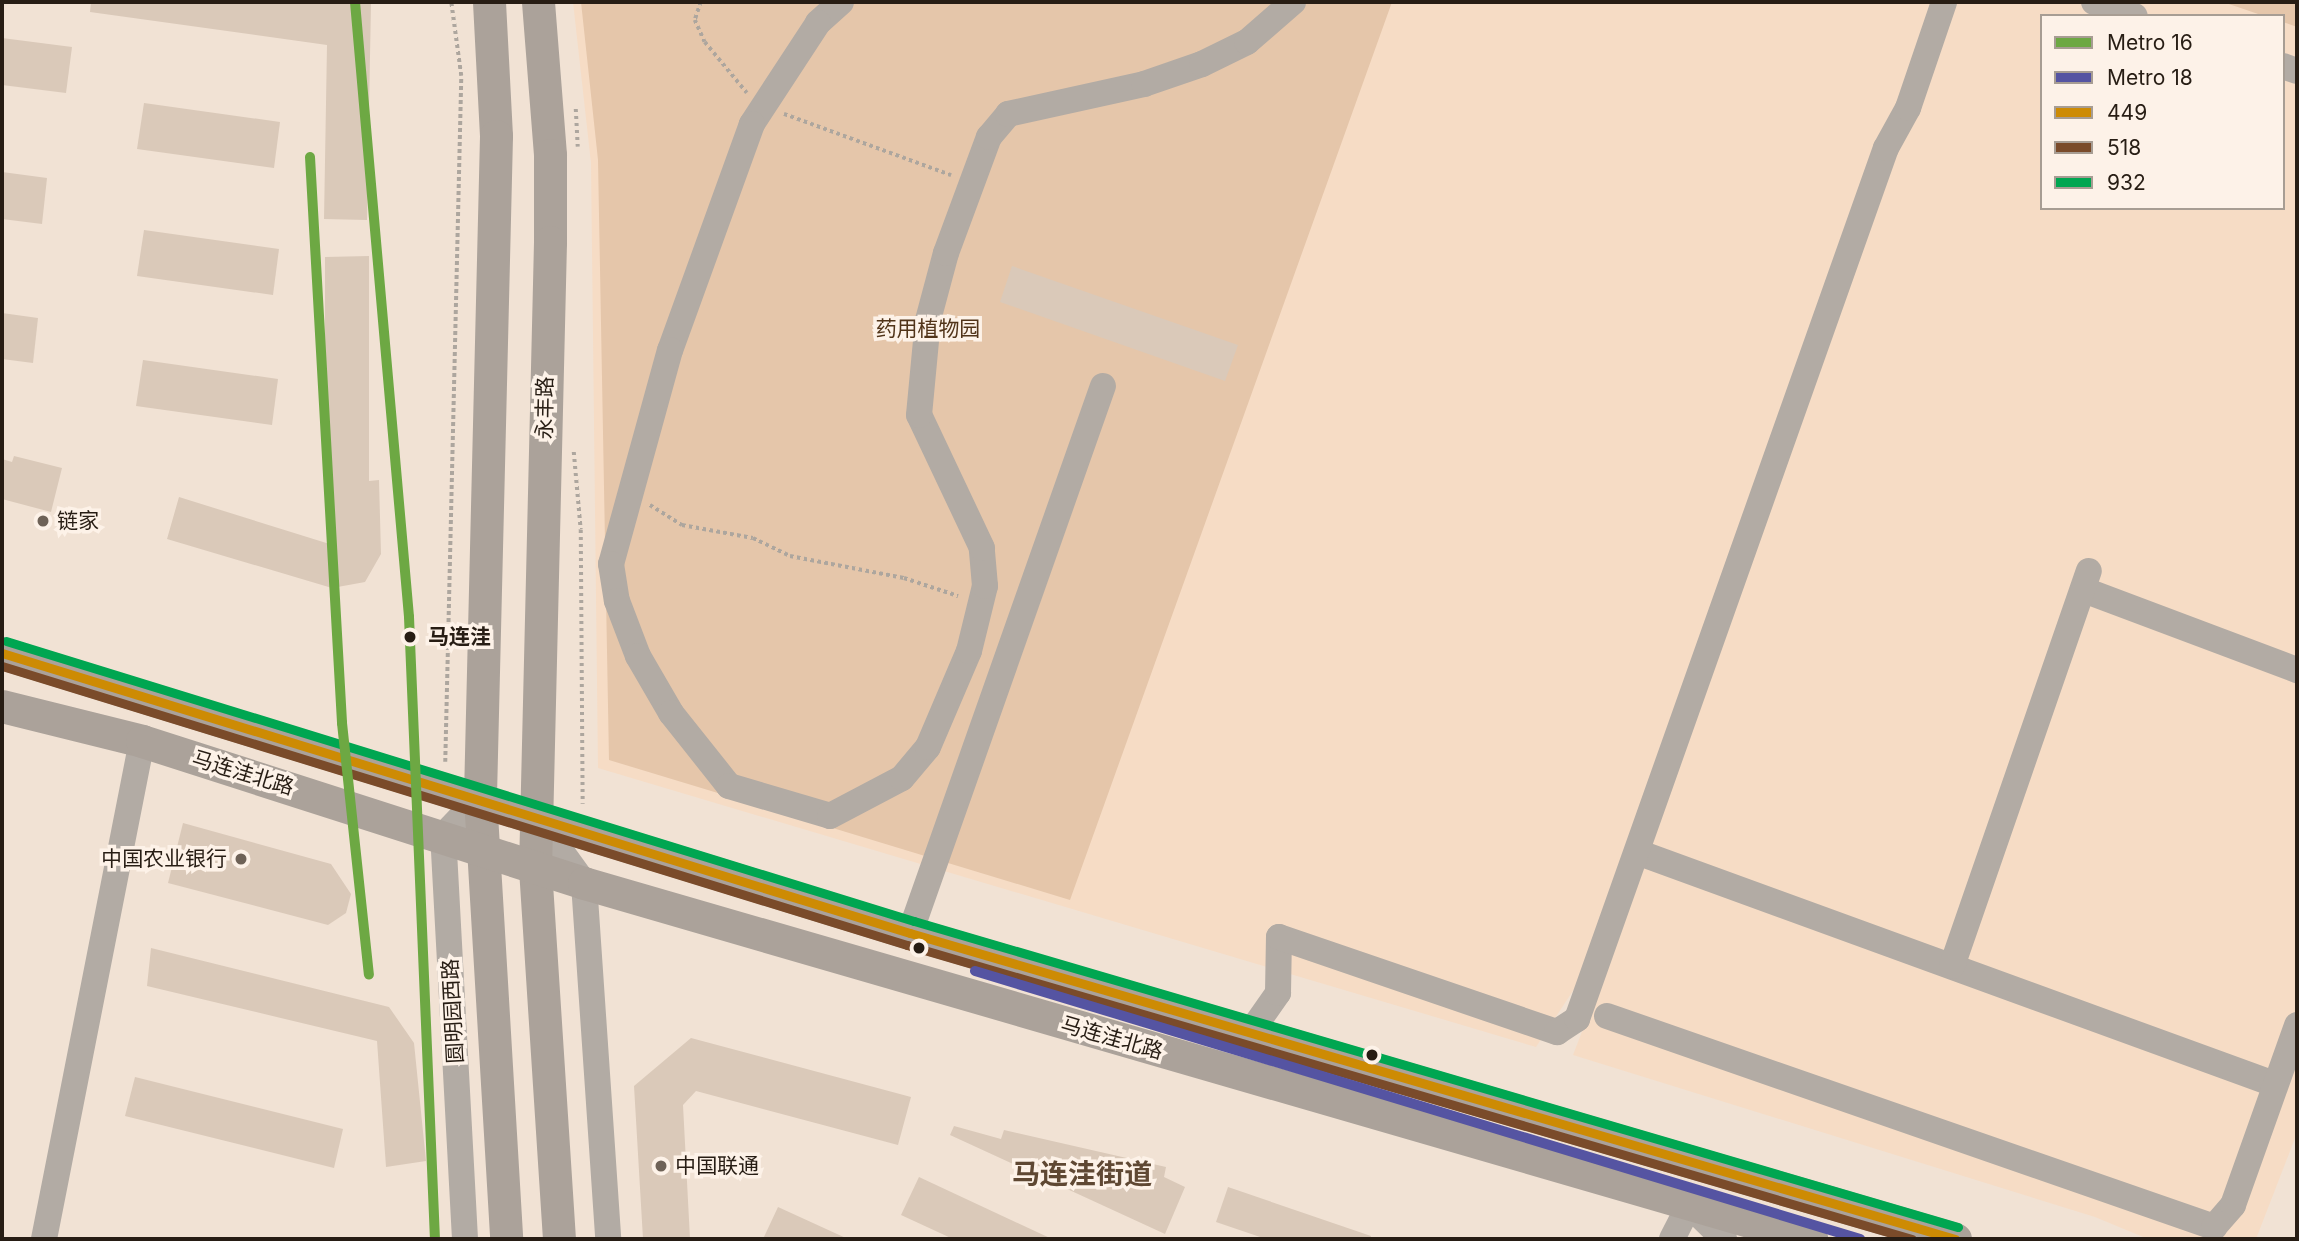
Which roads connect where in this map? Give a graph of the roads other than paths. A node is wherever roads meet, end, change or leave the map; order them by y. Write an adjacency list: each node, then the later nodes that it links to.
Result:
1 (489, 2): 13 (main road)
2 (538, 2): 14 (main road, 永丰路)
3 (841, 2): 4 (street)
4 (1293, 2)
5 (1944, 2): 17 (street)
6 (2094, 2): 7 (street)
7 (2129, 14)
8 (1103, 386): 20 (street)
9 (2, 653): 13 (main road)
10 (2297, 670): 21 (street)
11 (2, 706): 12 (main road, 马连洼北路)
12 (142, 741): 15 (main road, 马连洼北路); 27 (street)
13 (480, 797): 14 (main road, 马连洼北路); 15 (street); 16 (main road, 圆明园西路)
14 (536, 815): 18 (main road, 永丰路); 19 (street); 20 (main road, 马连洼北路)
15 (443, 836): 16 (main road, 马连洼北路); 28 (street, 圆明园西路)
16 (482, 848): 18 (main road, 马连洼北路); 29 (main road, 圆明园西路)
17 (1637, 852): 21 (street); 24 (street)
18 (535, 868): 19 (main road, 马连洼北路); 30 (main road)
19 (584, 883): 26 (main road, 马连洼北路); 31 (street)
20 (909, 933): 24 (main road, 马连洼北路)
21 (1952, 966): 25 (street)
22 (1607, 1016): 25 (street)
23 (2297, 1025): 25 (street)
24 (1250, 1033): 35 (main road, 马连洼北路)
25 (2274, 1084)
26 (1689, 1205): 32 (street); 33 (street, 马连洼北路); 34 (main road, 马连洼北路)
27 (44, 1239)
28 (465, 1239)
29 (506, 1239)
30 (559, 1239)
31 (608, 1239)
32 (1672, 1239)
33 (1724, 1239)
34 (1811, 1239)
35 (1955, 1239)

